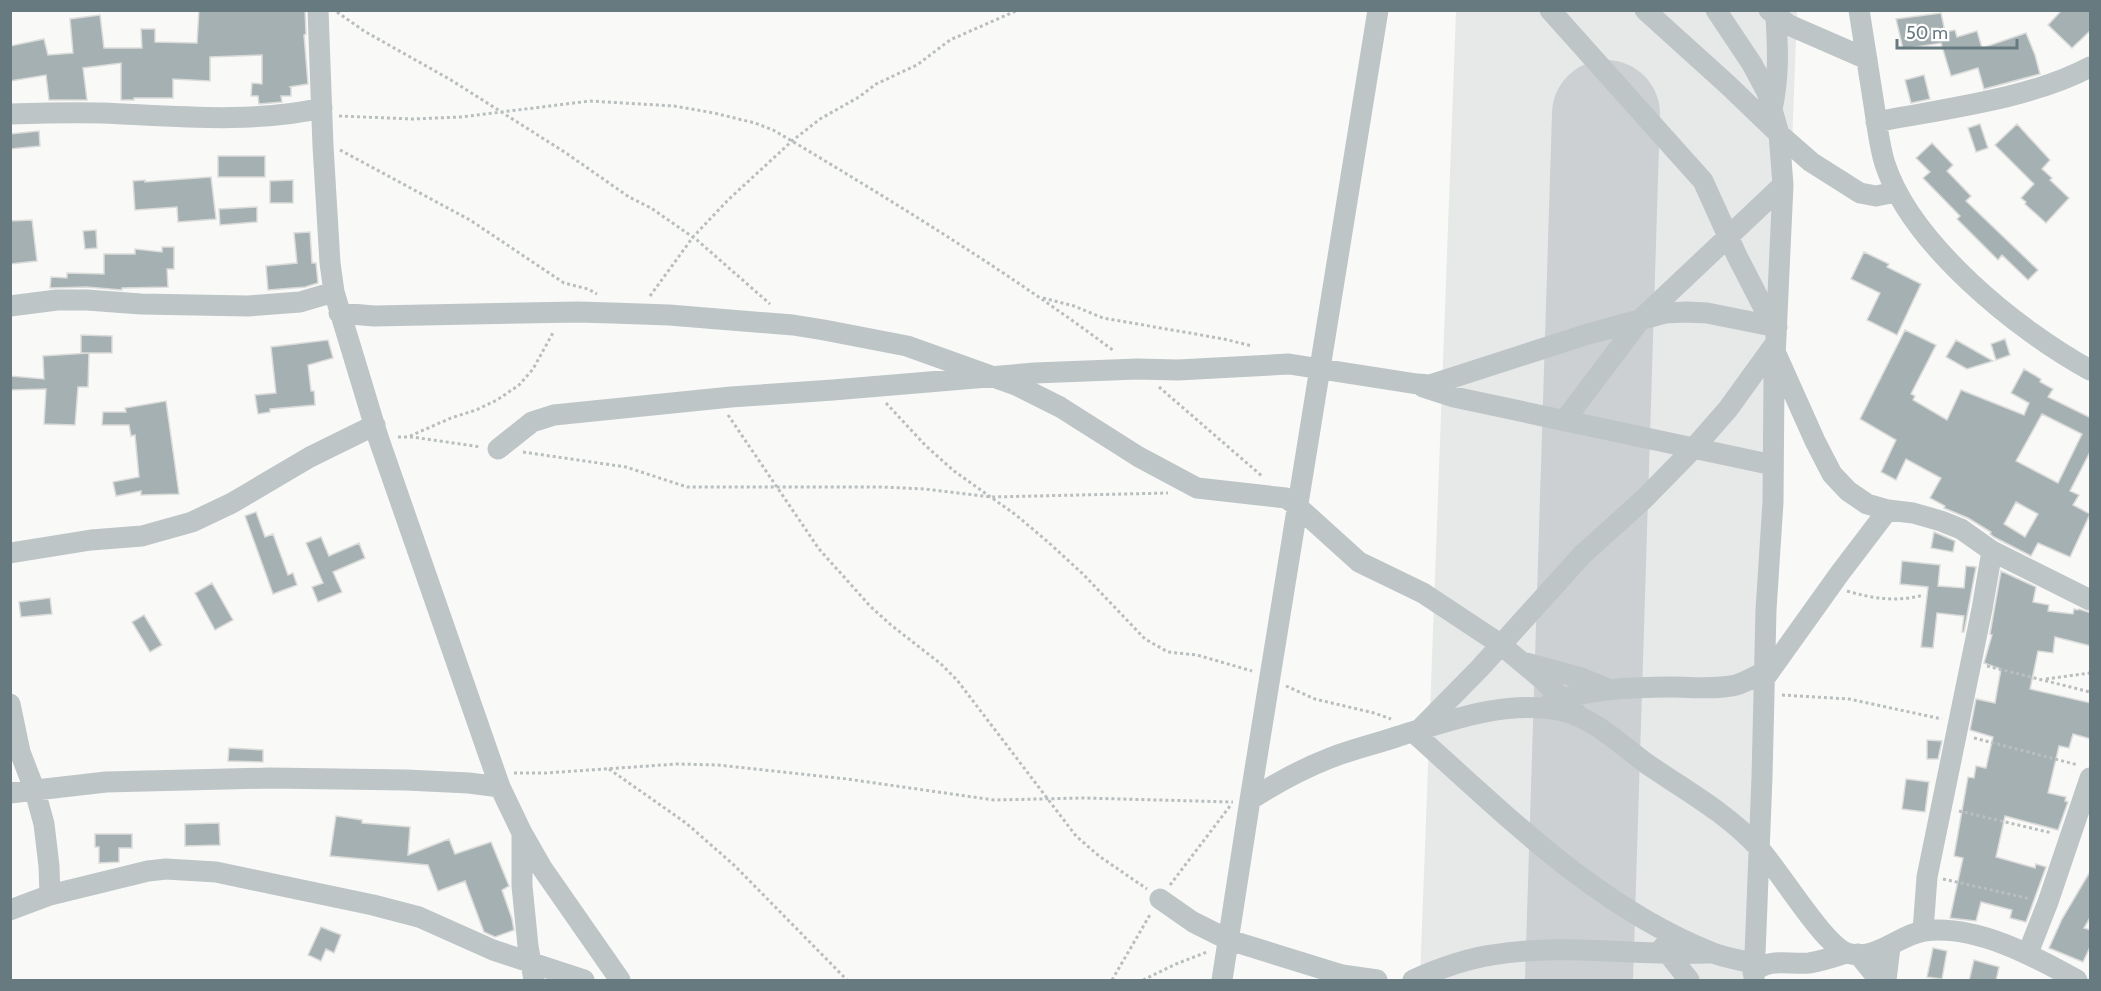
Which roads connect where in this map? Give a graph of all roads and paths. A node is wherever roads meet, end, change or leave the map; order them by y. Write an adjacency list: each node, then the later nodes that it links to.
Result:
1 (318, 10): 13 (street)
2 (335, 10): 14 (path)
3 (1018, 10): 19 (path)
4 (1378, 10): 34 (street)
5 (1550, 10): 22 (street)
6 (1644, 10): 17 (street)
7 (1716, 10): 12 (street)
8 (1859, 10): 10 (street)
9 (1772, 14): 10 (street); 12 (street)
10 (1867, 59): 16 (street)
11 (2091, 68): 16 (street)
12 (1772, 111): 17 (street)
13 (322, 113): 14 (path); 15 (street); 18 (street)
14 (501, 113): 19 (path); 23 (path)
15 (10, 114)
16 (1876, 122): 21 (street)
17 (1779, 134): 20 (street); 21 (street)
18 (322, 141): 25 (street); 28 (path)
19 (792, 141): 23 (path); 24 (path)
20 (1783, 185): 22 (street); 31 (street)
21 (1896, 192): 35 (street)
22 (1728, 236): 29 (street); 31 (street)
23 (693, 237): 28 (path); 30 (path)
24 (1039, 297): 32 (path); 33 (path)
25 (337, 303): 26 (street); 27 (street); 41 (street)
26 (10, 306)
27 (567, 312): 28 (street); 42 (path)
28 (631, 314): 30 (street)
29 (1641, 319): 31 (street); 37 (street); 40 (street)
30 (793, 325): 36 (street)
31 (1775, 337): 44 (street); 45 (street); 50 (street)
32 (1259, 349)
33 (1137, 369): 34 (street); 36 (street); 49 (path)
34 (1320, 369): 37 (street); 49 (street)
35 (2091, 370)
36 (994, 376): 38 (street); 49 (street)
37 (1417, 384): 40 (street)
38 (872, 387): 39 (street); 48 (path)
39 (717, 399): 43 (street); 46 (path)
40 (1564, 421): 44 (street)
41 (376, 431): 42 (path); 52 (street); 73 (street)
42 (408, 437): 43 (path)
43 (498, 449): 46 (path)
44 (1693, 449): 45 (street); 56 (street)
45 (1773, 465): 62 (street)
46 (778, 487): 48 (path); 76 (path)
47 (1174, 493): 48 (path)
48 (991, 497): 60 (path)
49 (1291, 502): 56 (street); 60 (street)
50 (1887, 510): 51 (street); 53 (street)
51 (1992, 551): 55 (street); 58 (street)
52 (10, 553)
53 (1831, 586): 54 (path); 62 (street)
54 (1924, 595)
55 (2091, 600)
56 (1500, 644): 57 (street); 70 (street)
57 (1523, 662): 63 (street); 65 (street)
58 (1971, 663): 61 (path); 69 (street)
59 (2091, 673): 61 (path)
60 (1269, 679): 70 (path); 77 (street)
61 (2044, 679): 64 (path)
62 (1765, 682): 63 (street); 69 (path); 81 (street)
63 (1610, 690): 65 (street)
64 (2091, 692)
65 (1560, 699): 67 (street); 68 (street)
66 (10, 704): 74 (street)
67 (1536, 707): 68 (street); 70 (street)
68 (1579, 716): 81 (street)
69 (1956, 728): 72 (path); 78 (street)
70 (1416, 731): 77 (street); 87 (street)
71 (608, 768): 73 (path); 76 (path); 99 (path)
72 (2087, 773): 80 (street)
73 (498, 780): 74 (street); 79 (street)
74 (35, 791): 75 (street); 83 (street)
75 (10, 793)
76 (1049, 800): 77 (path); 84 (path)
77 (1250, 800): 89 (street)
78 (1940, 807): 80 (path); 82 (street)
79 (522, 833): 95 (street); 98 (street)
80 (2070, 837): 85 (street)
81 (1759, 848): 92 (street); 96 (street)
82 (1927, 877): 85 (path); 88 (street)
83 (50, 895): 86 (street); 95 (street)
84 (1160, 899): 89 (street)
85 (2048, 902): 93 (street)
86 (10, 910)
87 (1641, 917): 91 (street); 94 (street)
88 (1923, 931): 90 (street); 93 (street)
89 (1228, 944): 100 (path); 101 (street); 102 (street)
90 (1890, 947): 92 (street); 106 (street)
91 (1713, 952): 94 (street); 96 (street)
92 (1852, 953): 96 (street); 105 (street)
93 (2028, 953): 107 (street)
94 (1669, 954): 103 (street); 104 (street)
95 (533, 972): 97 (street)
96 (1754, 972)
97 (584, 981)
98 (620, 981)
99 (847, 981)
100 (1143, 981)
101 (1222, 981)
102 (1377, 981)
103 (1413, 981)
104 (1689, 981)
105 (1879, 981)
106 (1886, 981)
107 (2077, 981)

